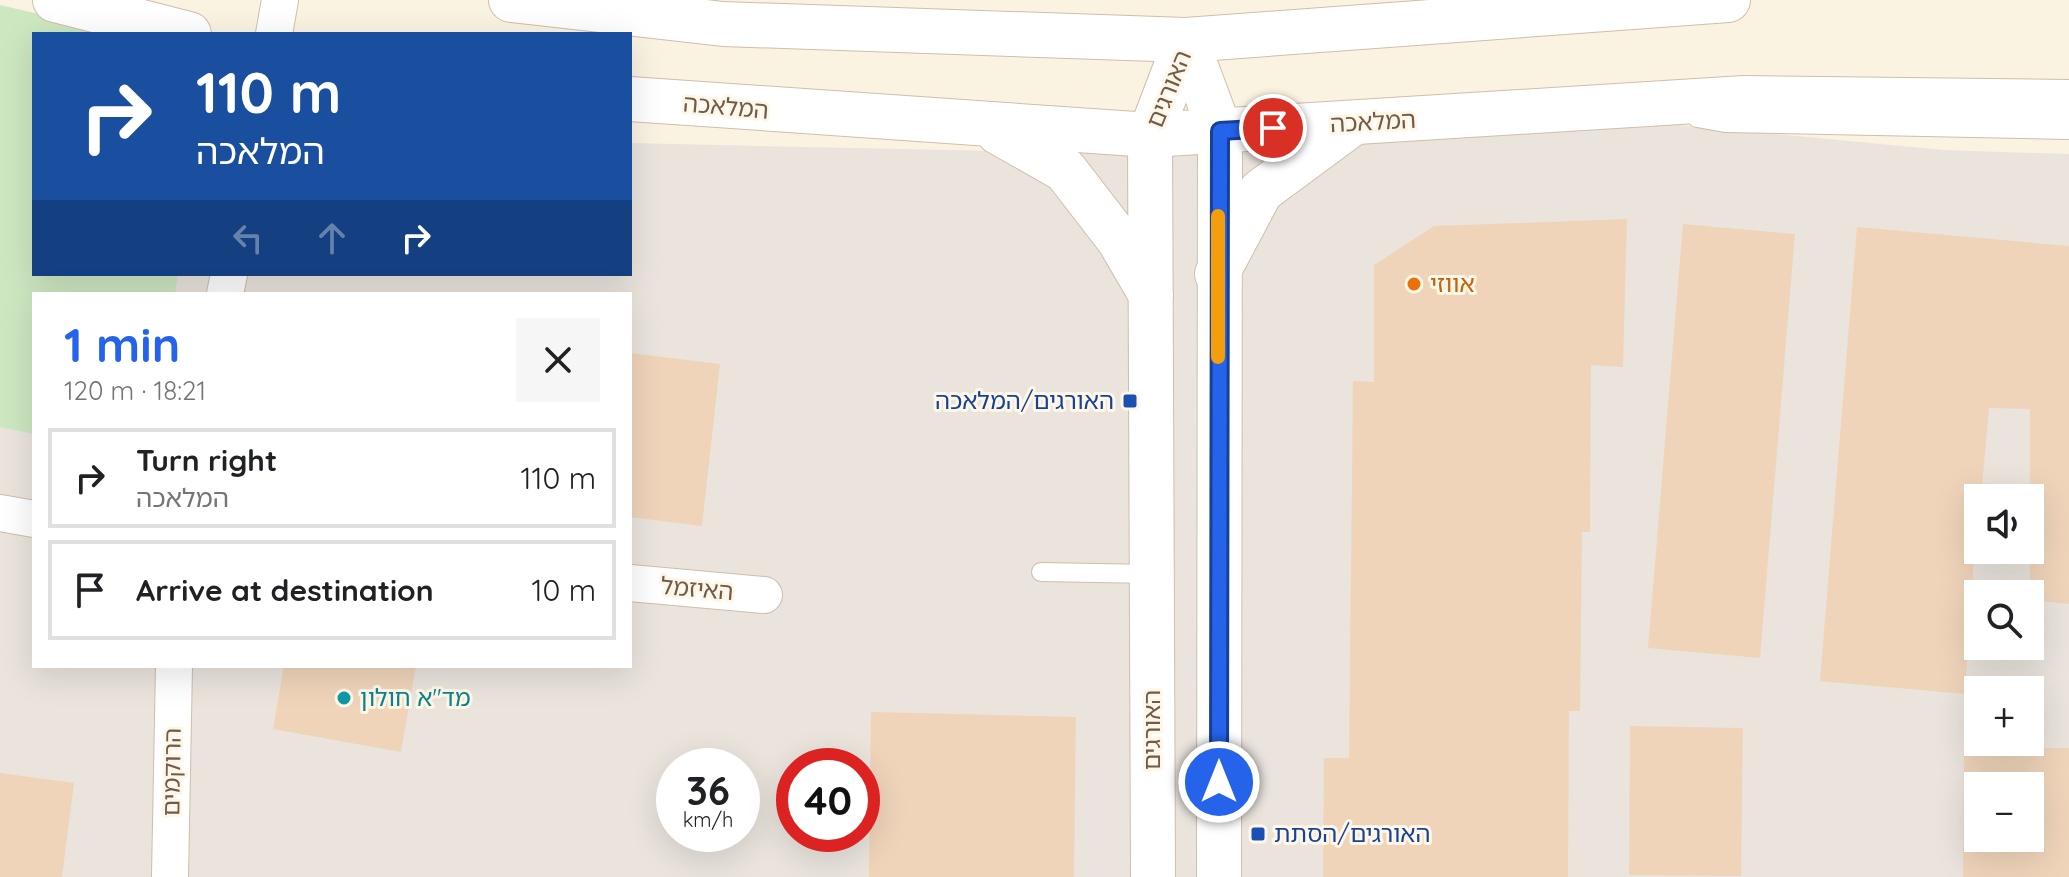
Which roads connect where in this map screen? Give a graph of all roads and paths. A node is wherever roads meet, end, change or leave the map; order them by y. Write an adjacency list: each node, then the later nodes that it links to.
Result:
1 (55, 0): 5 (main road)
2 (280, 0): 7 (street)
3 (511, 0): 8 (main road)
4 (1728, 0): 8 (main road)
5 (154, 29): 6 (main road)
6 (175, 32)
7 (274, 32)
8 (1186, 40): 15 (main road, האורגים); 16 (main road, האורגים)
9 (632, 99): 13 (main road, המלאכה)
10 (2069, 102): 11 (main road, המלאכה)
11 (1639, 107): 12 (main road, המלאכה); 14 (lane)
12 (1353, 123): 15 (main road, המלאכה); 17 (main road)
13 (985, 126): 16 (main road, המלאכה); 18 (main road)
14 (2069, 130)
15 (1220, 131): 16 (main road, המלאכה); 17 (main road, האורגים)
16 (1150, 135): 18 (main road, האורגים)
17 (1217, 274): 28 (main road, האורגים)
18 (1151, 295): 22 (main road, האורגים)
19 (0, 513): 20 (street)
20 (32, 519)
21 (1041, 572): 22 (lane)
22 (1152, 574): 27 (main road, האורגים)
23 (632, 583): 24 (street, האיזמל)
24 (764, 595)
25 (174, 668): 26 (street, הרוקמים)
26 (170, 877)
27 (1153, 877)
28 (1219, 877)

